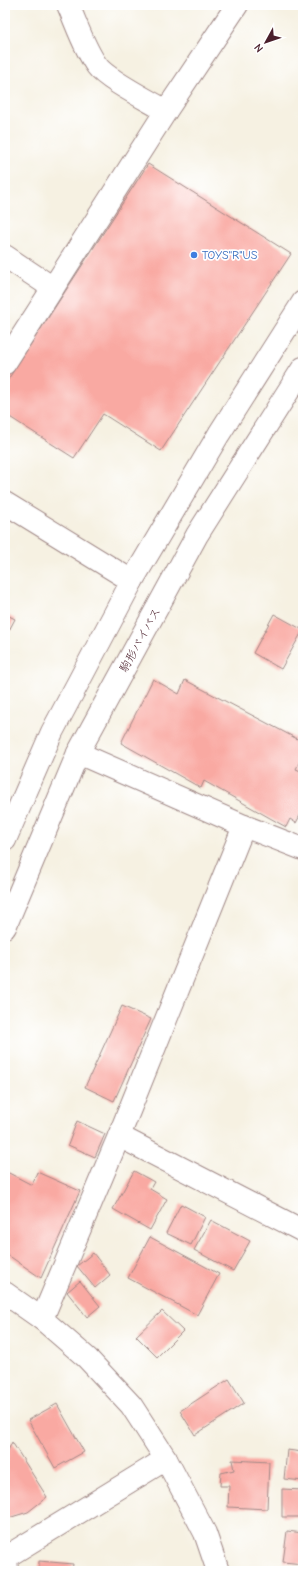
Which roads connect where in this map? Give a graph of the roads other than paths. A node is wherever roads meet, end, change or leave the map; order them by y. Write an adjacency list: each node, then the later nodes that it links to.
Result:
1 (68, 5): 3 (street)
2 (237, 5): 3 (street)
3 (166, 111): 5 (street)
4 (5, 256): 5 (street)
5 (53, 288): 7 (street)
6 (303, 302): 10 (street)
7 (5, 363)
8 (303, 368): 11 (street, 駒形バイパス)
9 (5, 503): 10 (street)
10 (132, 580): 13 (street)
11 (78, 753): 12 (street); 15 (street, 駒形バイパス)
12 (244, 826): 14 (street); 16 (street)
13 (5, 840)
14 (303, 849)
15 (5, 927)
16 (119, 1136): 17 (street); 19 (street)
17 (303, 1231)
18 (5, 1293): 19 (street)
19 (42, 1319): 20 (street)
20 (166, 1459): 21 (street); 22 (street)
21 (7, 1571)
22 (218, 1571)

